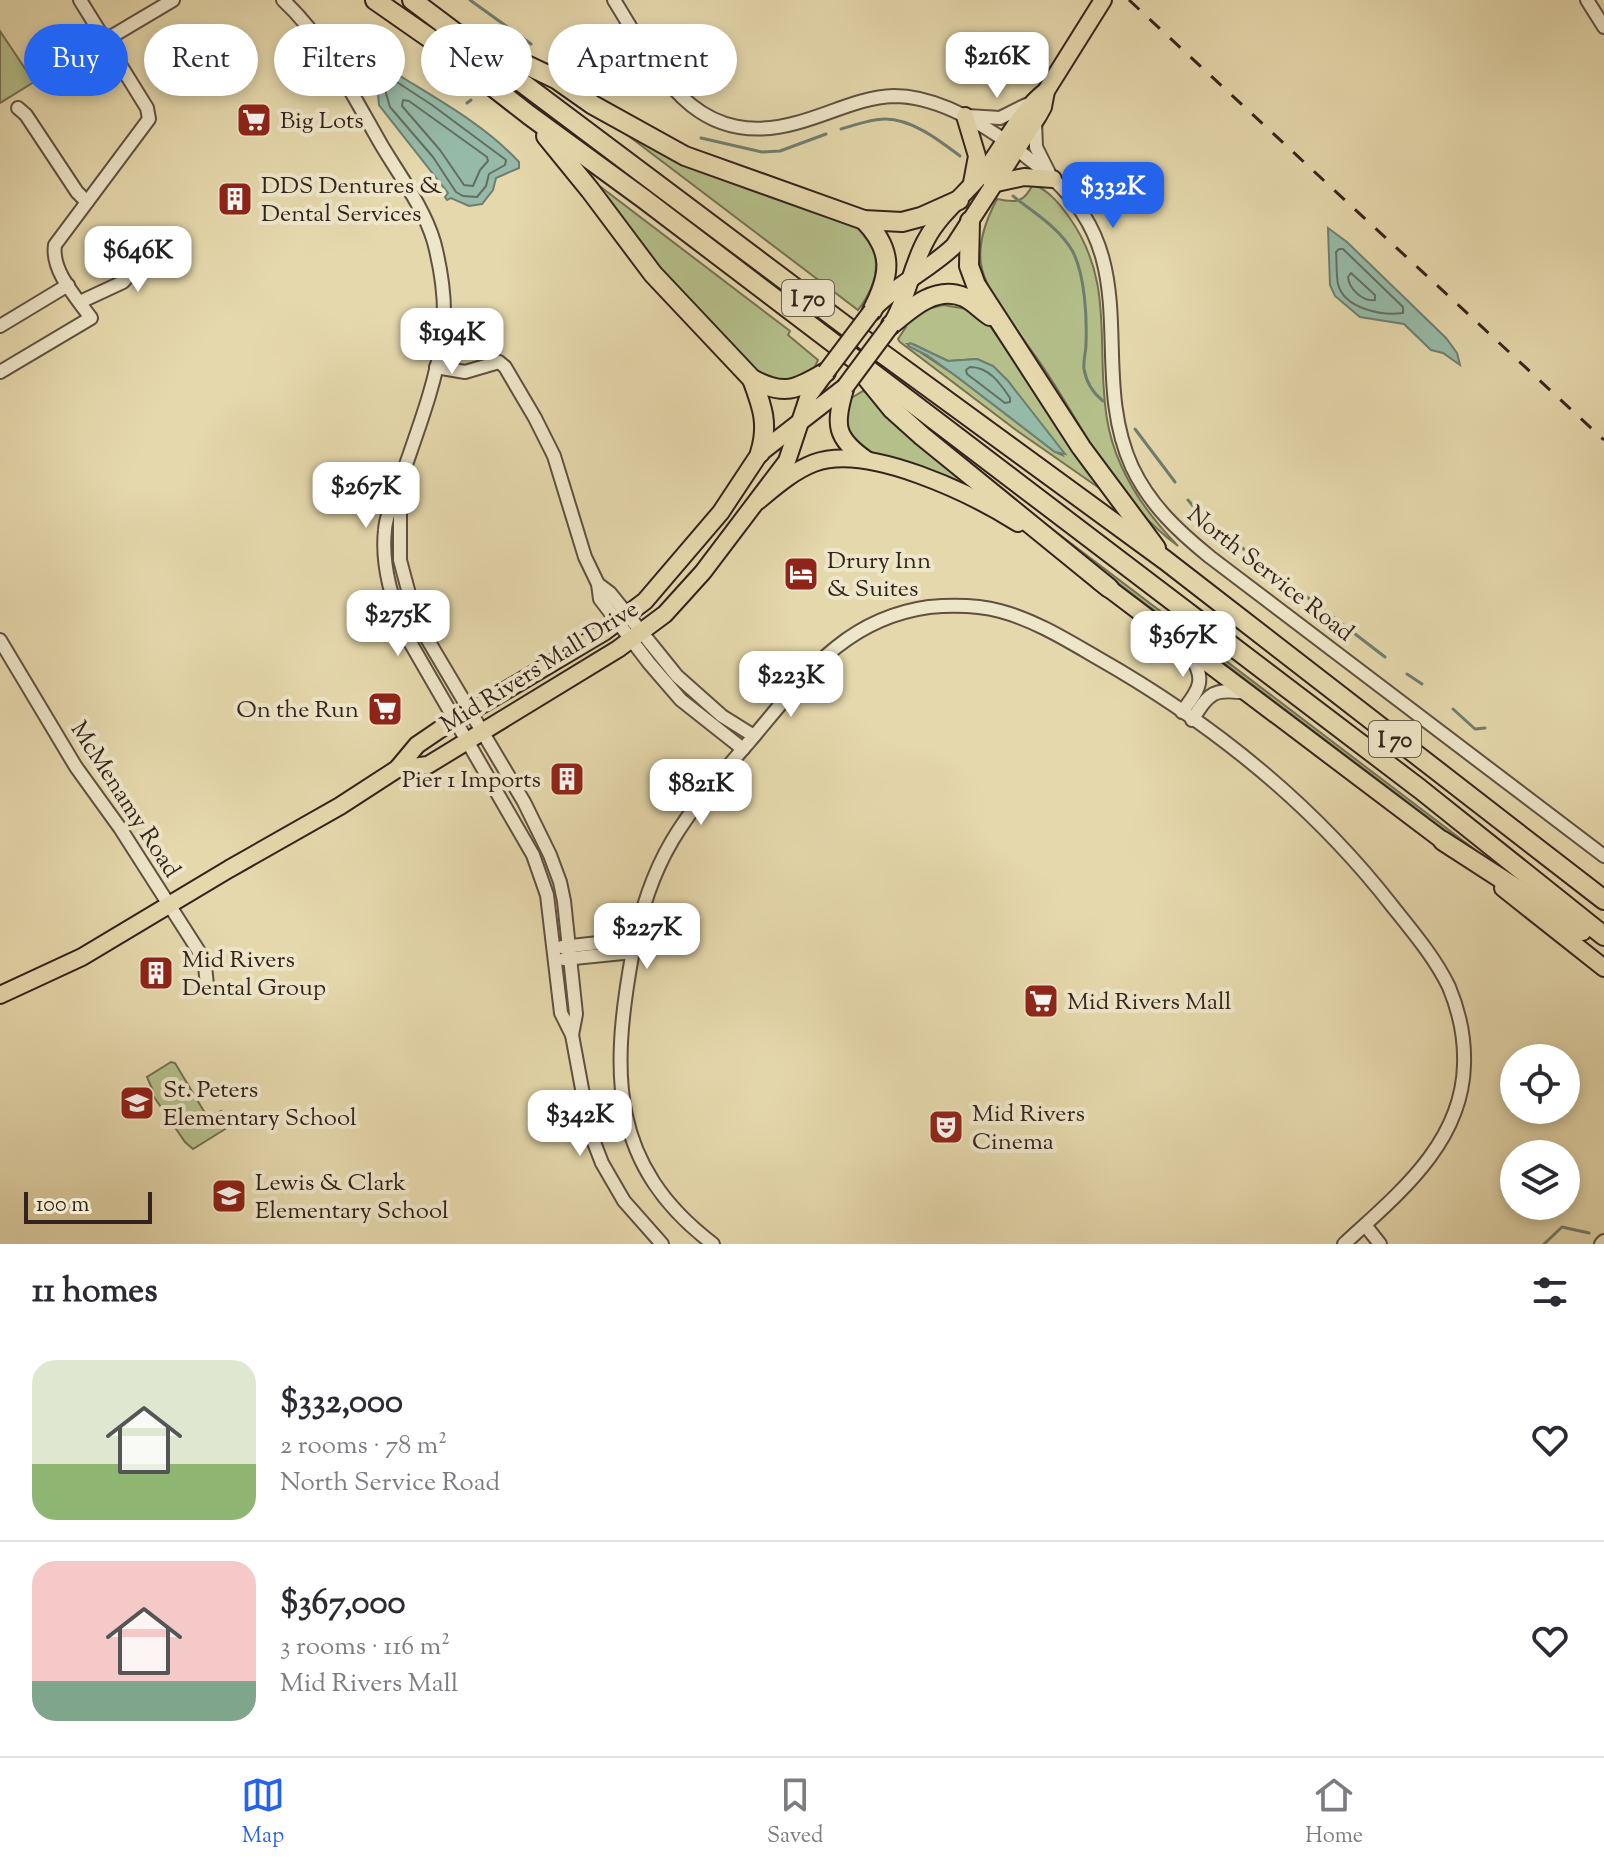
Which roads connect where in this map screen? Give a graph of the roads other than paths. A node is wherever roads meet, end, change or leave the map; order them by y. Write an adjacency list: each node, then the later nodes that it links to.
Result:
1 (80, 0): 9 (street)
2 (173, 0): 11 (street)
3 (283, 0): 38 (street)
4 (375, 0): 19 (highway, I 70)
5 (412, 0): 10 (highway, I 70)
6 (614, 0): 20 (street)
7 (1103, 0): 16 (main road, Mid Rivers Mall Drive)
8 (1587, 0): 12 (street)
9 (94, 24)
10 (445, 24)
11 (128, 27)
12 (1604, 27)
13 (532, 68): 27 (highway)
14 (128, 78): 26 (street)
15 (532, 89): 47 (highway, I 70)
16 (1046, 91): 17 (main road, Mid Rivers Mall Drive); 21 (main road, Mid Rivers Mall Drive)
17 (1032, 102): 20 (street); 22 (main road, Mid Rivers Mall Drive)
18 (18, 108): 26 (street)
19 (529, 115): 37 (highway, I 70); 41 (highway)
20 (965, 116): 22 (street, North Service Road); 25 (main road)
21 (1035, 121): 22 (main road, Mid Rivers Mall Drive); 23 (street)
22 (1010, 147): 23 (street, North Service Road); 24 (main road, Mid Rivers Mall Drive); 25 (main road, Mid Rivers Mall Drive)
23 (1053, 179): 24 (main road); 61 (street, North Service Road)
24 (992, 184): 28 (main road, Mid Rivers Mall Drive)
25 (964, 194): 27 (highway); 30 (main road, Mid Rivers Mall Drive)
26 (87, 202): 31 (street)
27 (864, 220): 33 (highway)
28 (970, 221): 30 (main road, Mid Rivers Mall Drive); 34 (highway)
29 (174, 238): 32 (street)
30 (912, 278): 33 (main road, Mid Rivers Mall Drive); 35 (main road, Mid Rivers Mall Drive)
31 (68, 285): 32 (street); 36 (street)
32 (80, 302): 39 (street)
33 (872, 311): 40 (main road, Mid Rivers Mall Drive, bridge)
34 (999, 323): 35 (highway); 47 (highway)
35 (891, 325): 42 (main road, Mid Rivers Mall Drive, bridge)
36 (0, 326)
37 (847, 353): 48 (highway); 64 (highway, I 70)
38 (436, 367): 49 (street); 55 (street)
39 (0, 372)
40 (826, 372): 41 (highway); 43 (main road, Mid Rivers Mall Drive)
41 (752, 379): 44 (highway)
42 (845, 387): 43 (main road, Mid Rivers Mall Drive); 45 (main road)
43 (800, 423): 44 (main road, Mid Rivers Mall Drive); 46 (main road, Mid Rivers Mall Drive)
44 (760, 453): 49 (main road, Mid Rivers Mall Drive)
45 (867, 460): 46 (main road); 48 (main road)
46 (758, 501): 50 (main road, Mid Rivers Mall Drive)
47 (1165, 560): 62 (highway, I 70)
48 (1109, 588): 52 (main road)
49 (622, 618): 50 (street); 55 (main road, Mid Rivers Mall Drive)
50 (636, 636): 56 (main road, Mid Rivers Mall Drive); 57 (street); 58 (street)
51 (0, 640): 63 (street, McMenamy Road)
52 (1185, 646): 53 (main road); 54 (street)
53 (1248, 694): 54 (street); 60 (main road)
54 (1187, 716): 57 (street); 73 (street)
55 (463, 717): 56 (street); 59 (main road, Mid Rivers Mall Drive)
56 (474, 736): 59 (main road, Mid Rivers Mall Drive); 67 (street); 68 (street)
57 (754, 736): 58 (street)
58 (743, 749): 66 (street)
59 (397, 769): 63 (main road, Mid Rivers Mall Drive)
60 (1443, 841): 65 (highway); 69 (main road)
61 (1604, 856)
62 (1604, 900)
63 (169, 905): 70 (street, McMenamy Road); 71 (main road, Mid Rivers Mall Drive)
64 (1604, 936)
65 (1604, 944)
66 (634, 945): 67 (street); 75 (street)
67 (569, 952): 68 (street); 72 (street)
68 (555, 954): 72 (street)
69 (1604, 968)
70 (207, 985)
71 (0, 995)
72 (572, 1035): 74 (street)
73 (1361, 1234): 76 (street); 77 (street)
74 (662, 1244)
75 (713, 1244)
76 (1344, 1244)
77 (1380, 1244)

